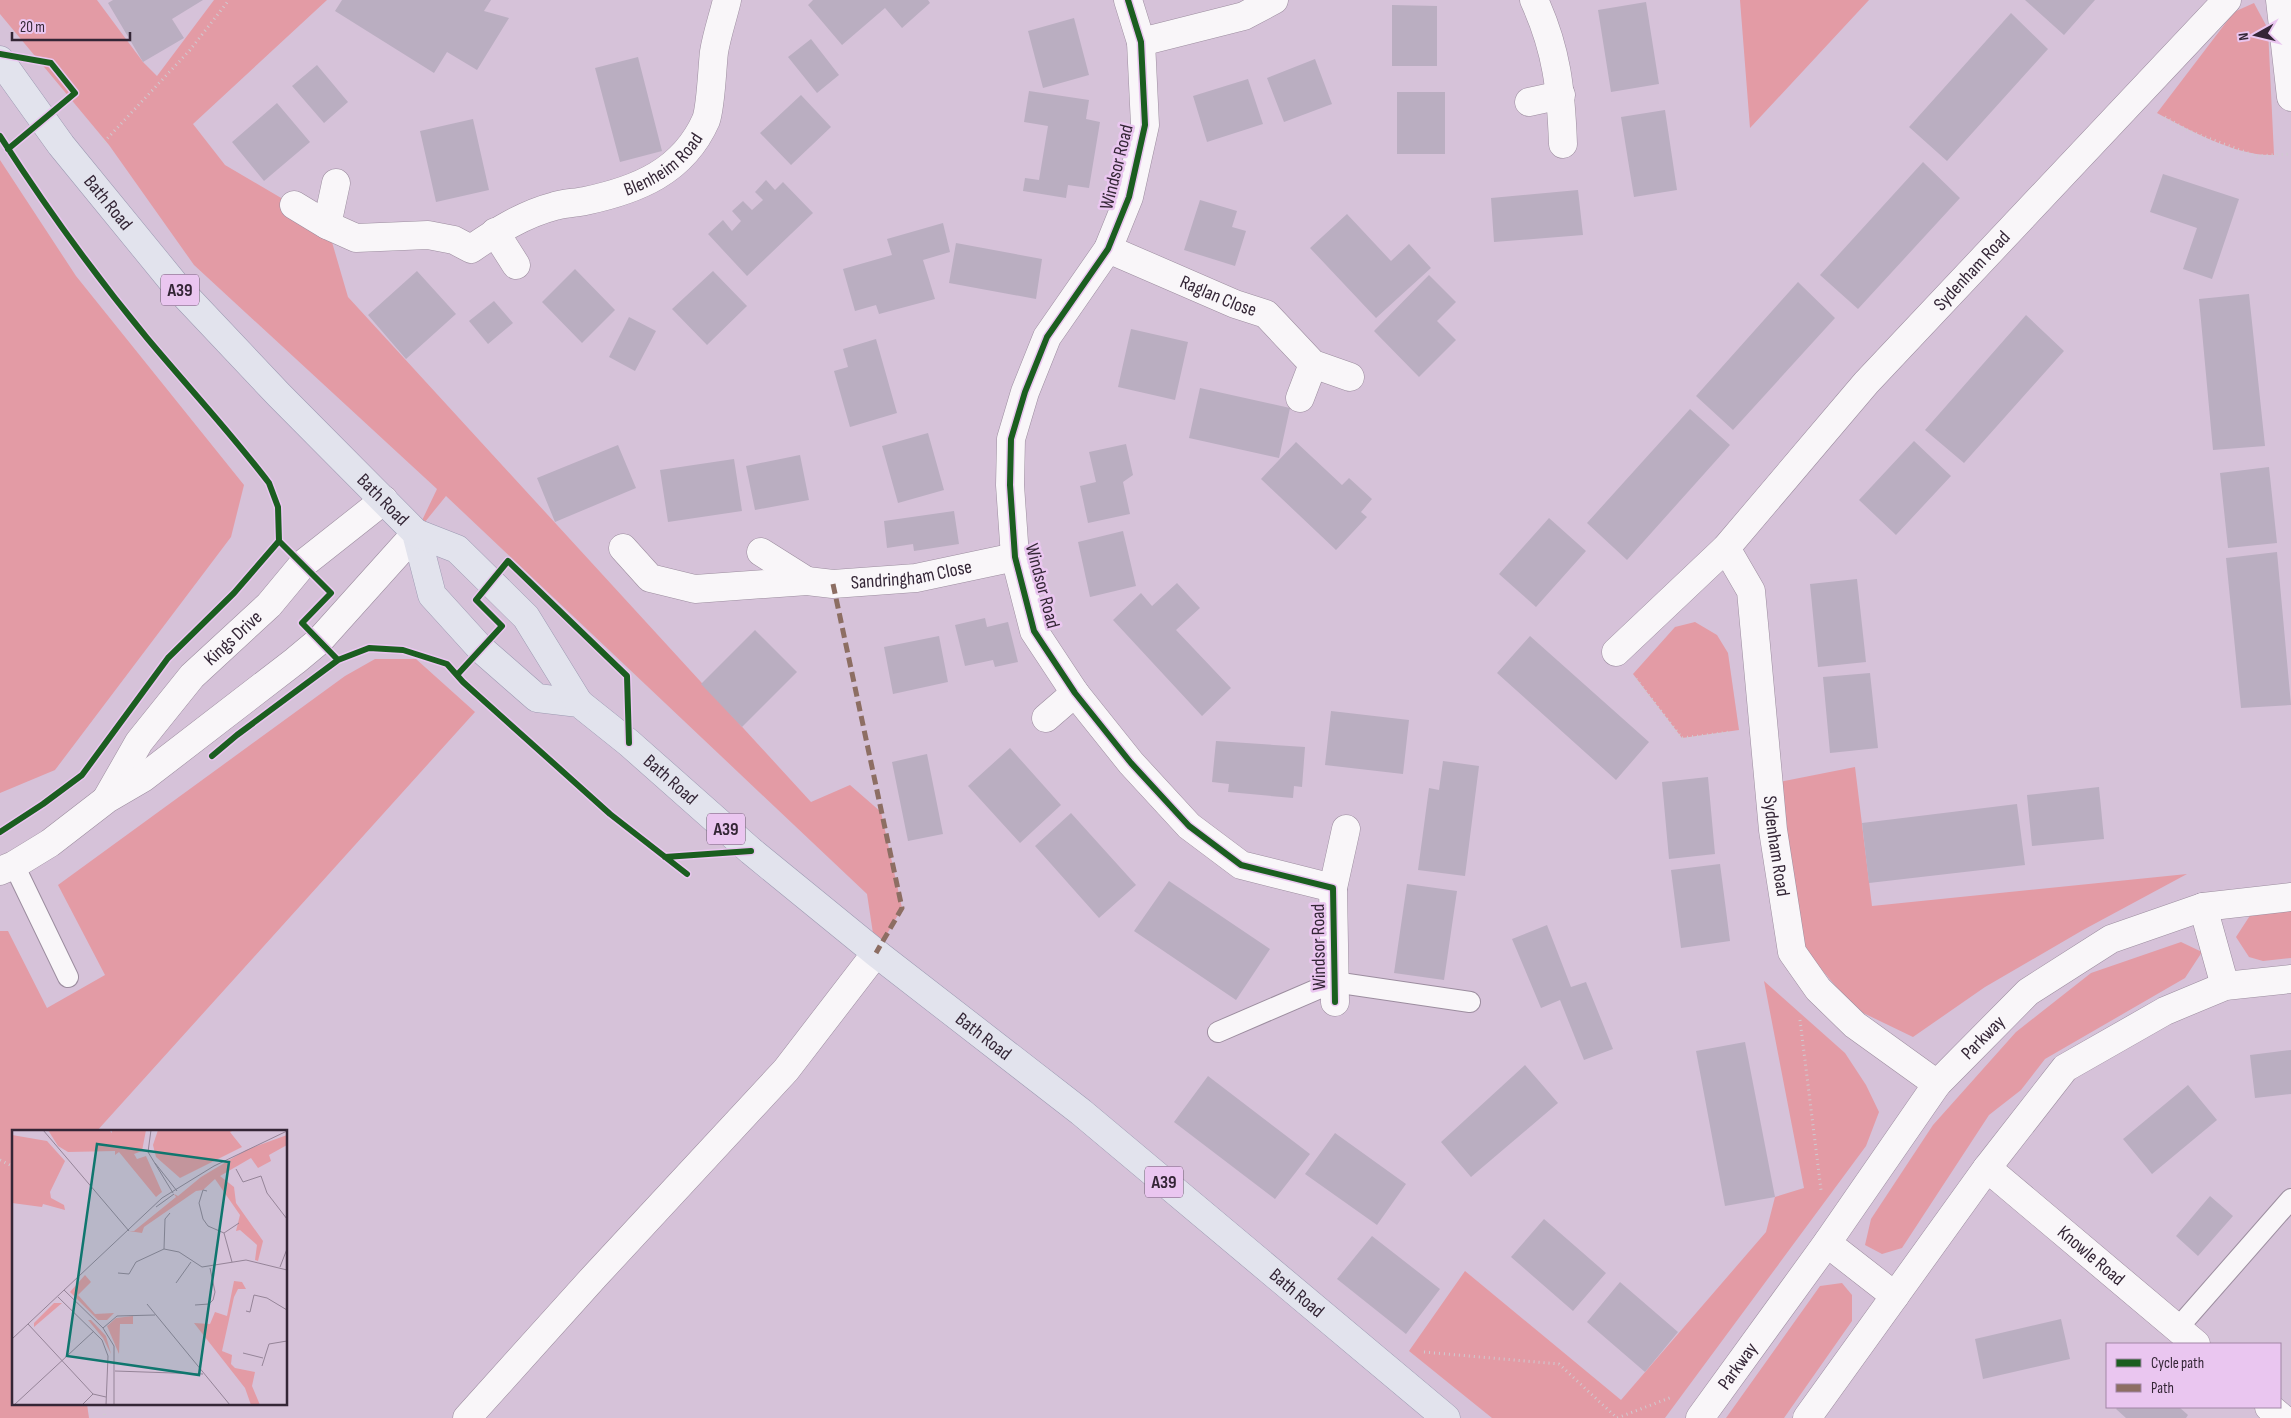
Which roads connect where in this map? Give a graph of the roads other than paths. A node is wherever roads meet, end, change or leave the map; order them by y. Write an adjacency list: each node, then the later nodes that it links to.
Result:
1 (727, 0): 16 (street, Blenheim Road)
2 (1128, 0): 7 (street, Windsor Road)
3 (1274, 0): 7 (street)
4 (1534, 0): 9 (street)
5 (2227, 0): 25 (street, Sydenham Road)
6 (2280, 0): 10 (street)
7 (1141, 42): 17 (street, Windsor Road)
8 (0, 60): 22 (main road, Bath Road / A39)
9 (1561, 94): 11 (street); 12 (street)
10 (2291, 97)
11 (1529, 102)
12 (1563, 144)
13 (336, 183): 15 (street)
14 (294, 205): 15 (street, Blenheim Road)
15 (327, 225): 16 (street, Blenheim Road)
16 (495, 232): 18 (street)
17 (1108, 249): 19 (street, Raglan Close); 27 (street, Windsor Road)
18 (516, 265)
19 (1313, 364): 20 (street, Raglan Close); 21 (street)
20 (1350, 377)
21 (1300, 398)
22 (384, 500): 23 (main road, Bath Road / A39); 34 (street, Kings Drive)
23 (416, 533): 32 (main road); 32 (main road, Bath Road / A39); 34 (street, Kings Drive)
24 (623, 548): 28 (street, Sandringham Close)
25 (1726, 548): 30 (street, Sydenham Road); 47 (street, Sydenham Road)
26 (761, 552): 28 (street, Sandringham Close)
27 (1015, 557): 28 (street, Sandringham Close); 31 (street, Windsor Road)
28 (807, 581): 29 (street, Sandringham Close)
29 (767, 598)
30 (1616, 652)
31 (1075, 693): 33 (street); 37 (street, Windsor Road)
32 (579, 703): 40 (main road, Bath Road / A39)
33 (1046, 718)
34 (107, 799): 36 (street, Kings Drive)
35 (1346, 829): 37 (street, Windsor Road)
36 (7, 868): 41 (lane)
37 (1333, 888): 44 (street, Windsor Road)
38 (2291, 897): 39 (street, Parkway)
39 (2203, 906): 43 (street); 47 (street, Parkway)
40 (876, 952): 54 (street); 55 (main road, Bath Road / A39)
41 (68, 977)
42 (2291, 979): 43 (street)
43 (2225, 986): 48 (street)
44 (1335, 992): 45 (lane); 46 (lane)
45 (1470, 1002)
46 (1218, 1032)
47 (1937, 1084): 50 (street, Parkway)
48 (1987, 1168): 51 (street); 52 (street, Knowle Road)
49 (2291, 1199): 52 (lane)
50 (1827, 1243): 51 (street); 56 (street, Parkway)
51 (1895, 1296): 57 (street)
52 (2186, 1337)
53 (2270, 1408): 58 (street)
54 (467, 1418)
55 (1446, 1418)
56 (1700, 1418)
57 (1807, 1418)
58 (2282, 1418)

